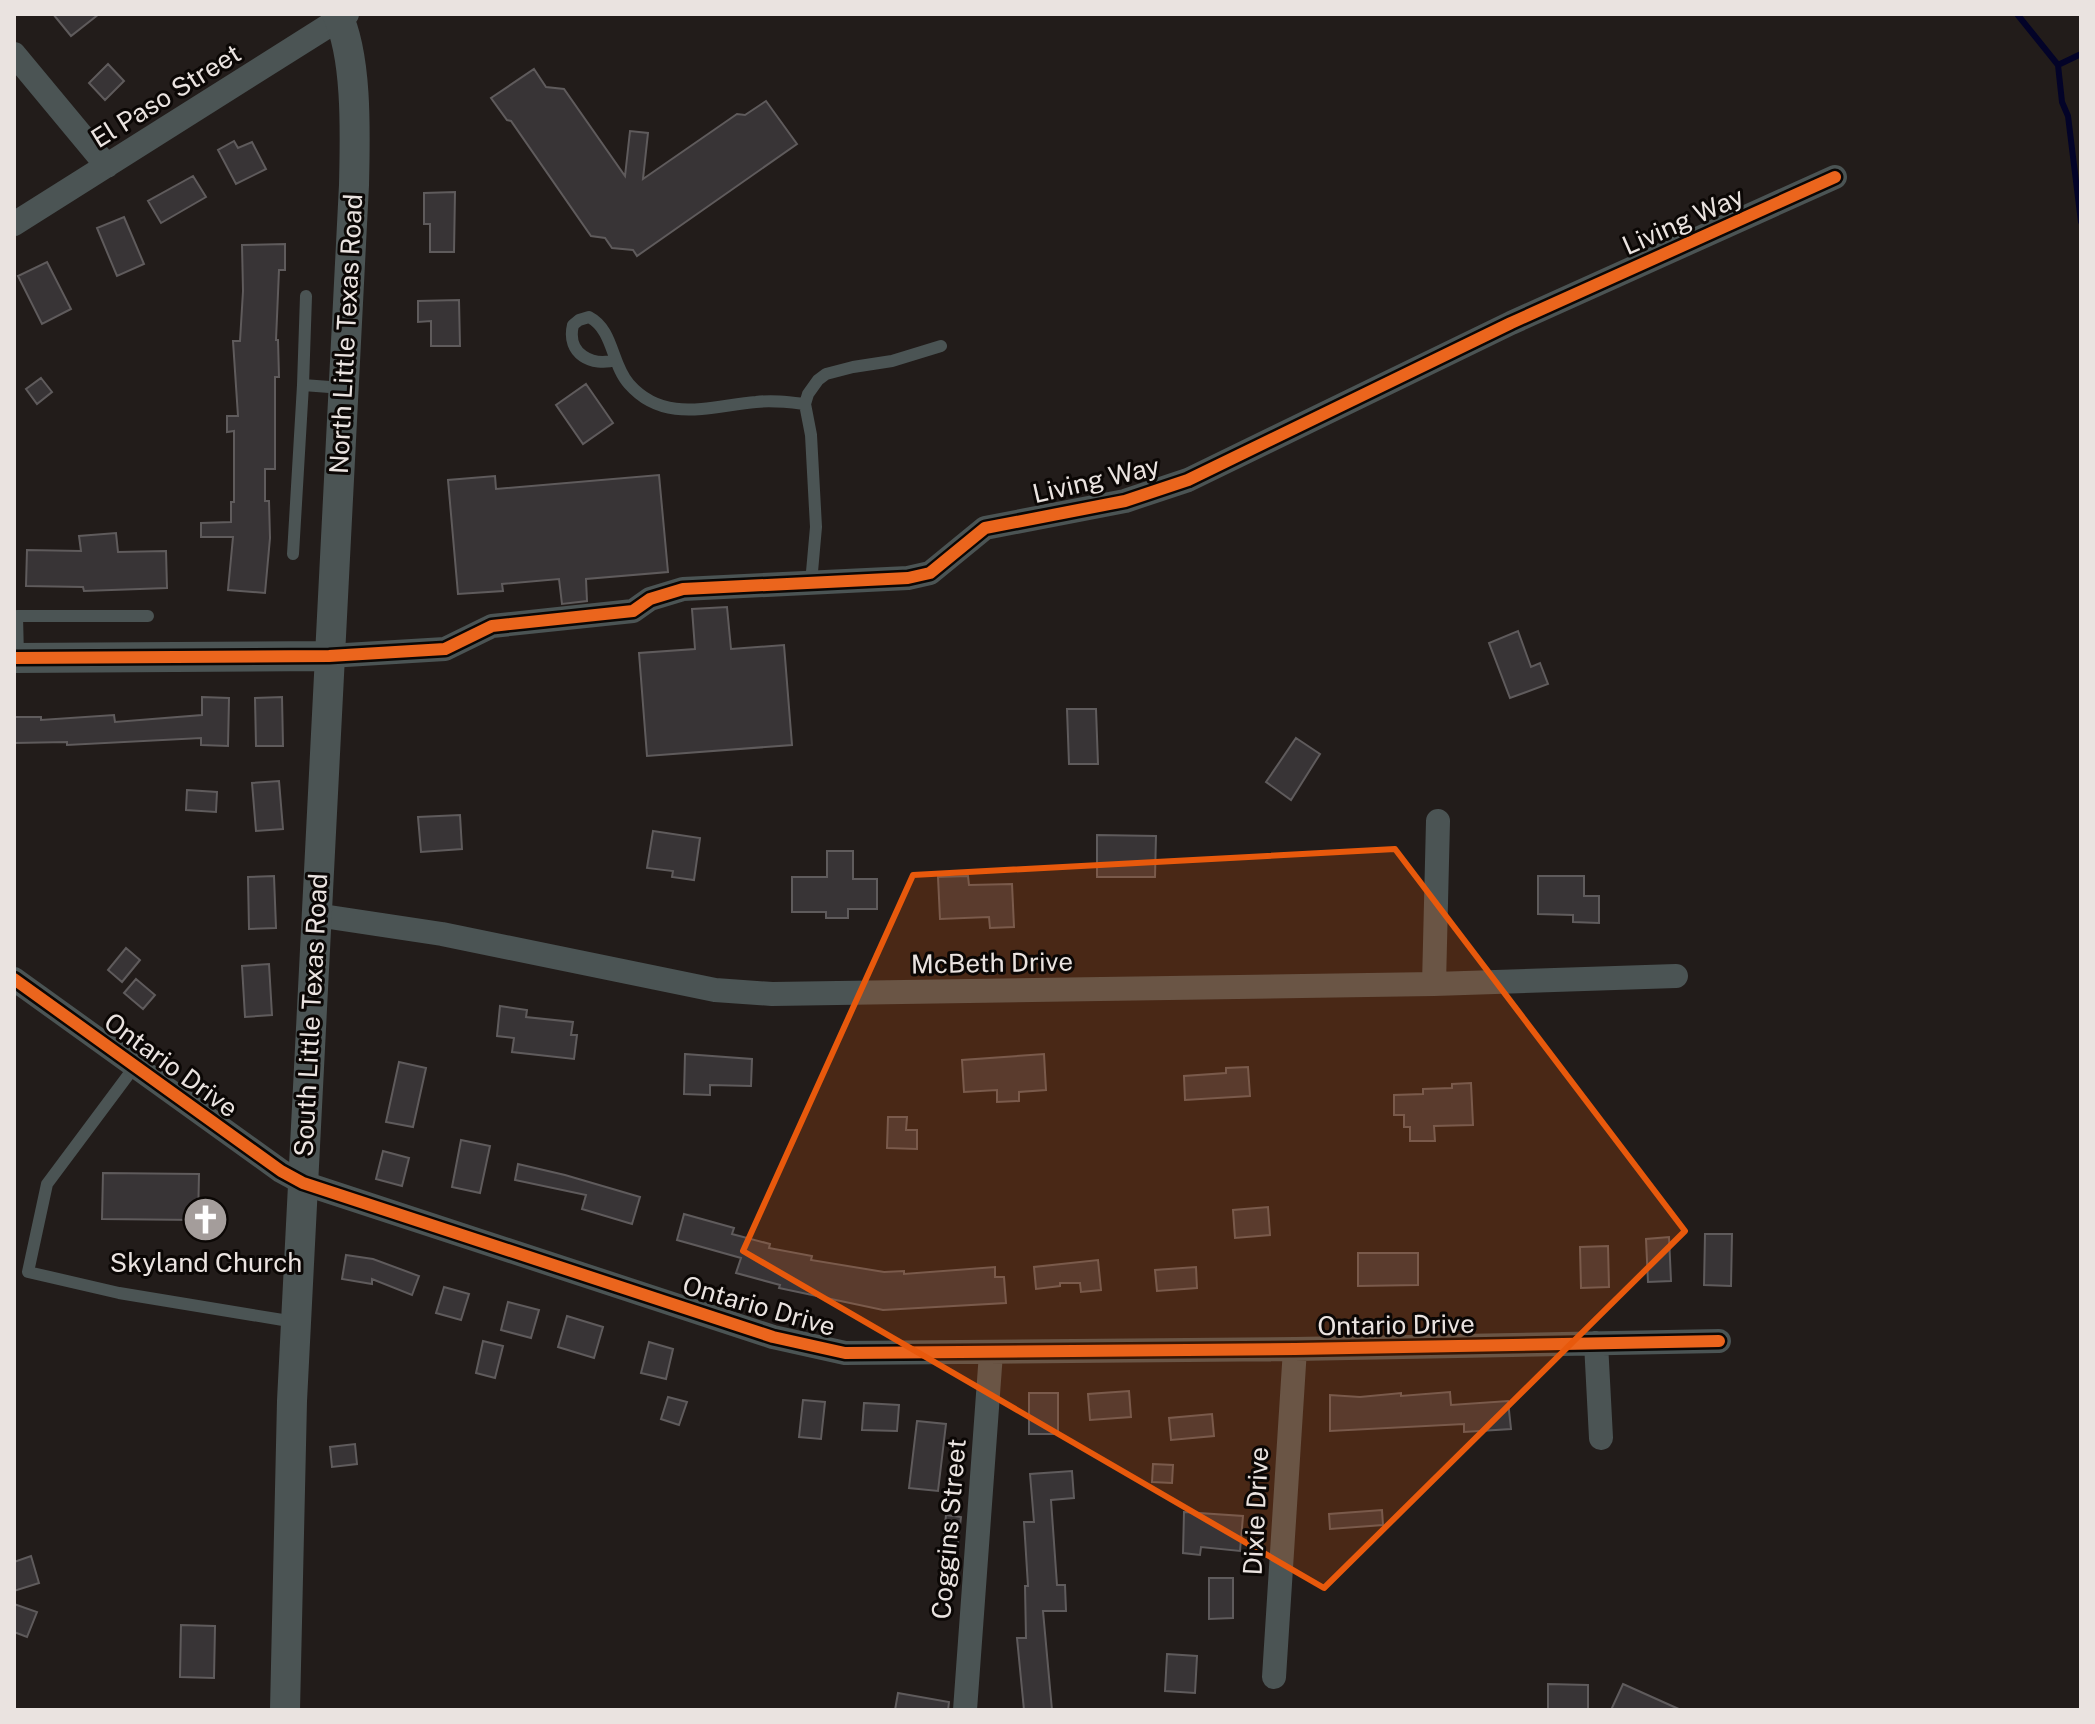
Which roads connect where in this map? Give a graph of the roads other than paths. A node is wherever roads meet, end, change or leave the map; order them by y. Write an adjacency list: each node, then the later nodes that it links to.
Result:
1 (341, 16): 3 (street, El Paso Street); 10 (street, North Little Texas Road)
2 (14, 54): 3 (street)
3 (107, 166): 5 (street, El Paso Street)
4 (1835, 177): 13 (street, Living Way)
5 (14, 224)
6 (306, 296): 9 (lane)
7 (941, 346): 11 (lane)
8 (616, 360): 11 (lane)
9 (303, 385): 10 (lane); 12 (lane)
10 (343, 388): 16 (street, North Little Texas Road)
11 (805, 404): 13 (lane)
12 (293, 554)
13 (811, 583): 16 (street, Living Way)
14 (16, 616): 15 (lane); 17 (lane)
15 (148, 616)
16 (329, 656): 17 (street); 19 (street, South Little Texas Road)
17 (16, 658)
18 (1438, 821): 22 (street)
19 (316, 915): 22 (street, McBeth Drive); 24 (street, South Little Texas Road)
20 (1676, 976): 22 (street, McBeth Drive)
21 (14, 979): 23 (street, Ontario Drive)
22 (1434, 984)
23 (135, 1066): 24 (street, Ontario Drive); 25 (lane)
24 (303, 1183): 25 (street, South Little Texas Road); 29 (street, Ontario Drive)
25 (296, 1323): 32 (street, South Little Texas Road)
26 (1719, 1341): 27 (street, Ontario Drive)
27 (1596, 1343): 28 (street, Ontario Drive); 30 (street)
28 (1295, 1349): 29 (street, Ontario Drive); 31 (street, Dixie Drive)
29 (991, 1353): 33 (street, Coggins Street)
30 (1601, 1438)
31 (1274, 1677)
32 (285, 1710)
33 (965, 1710)

